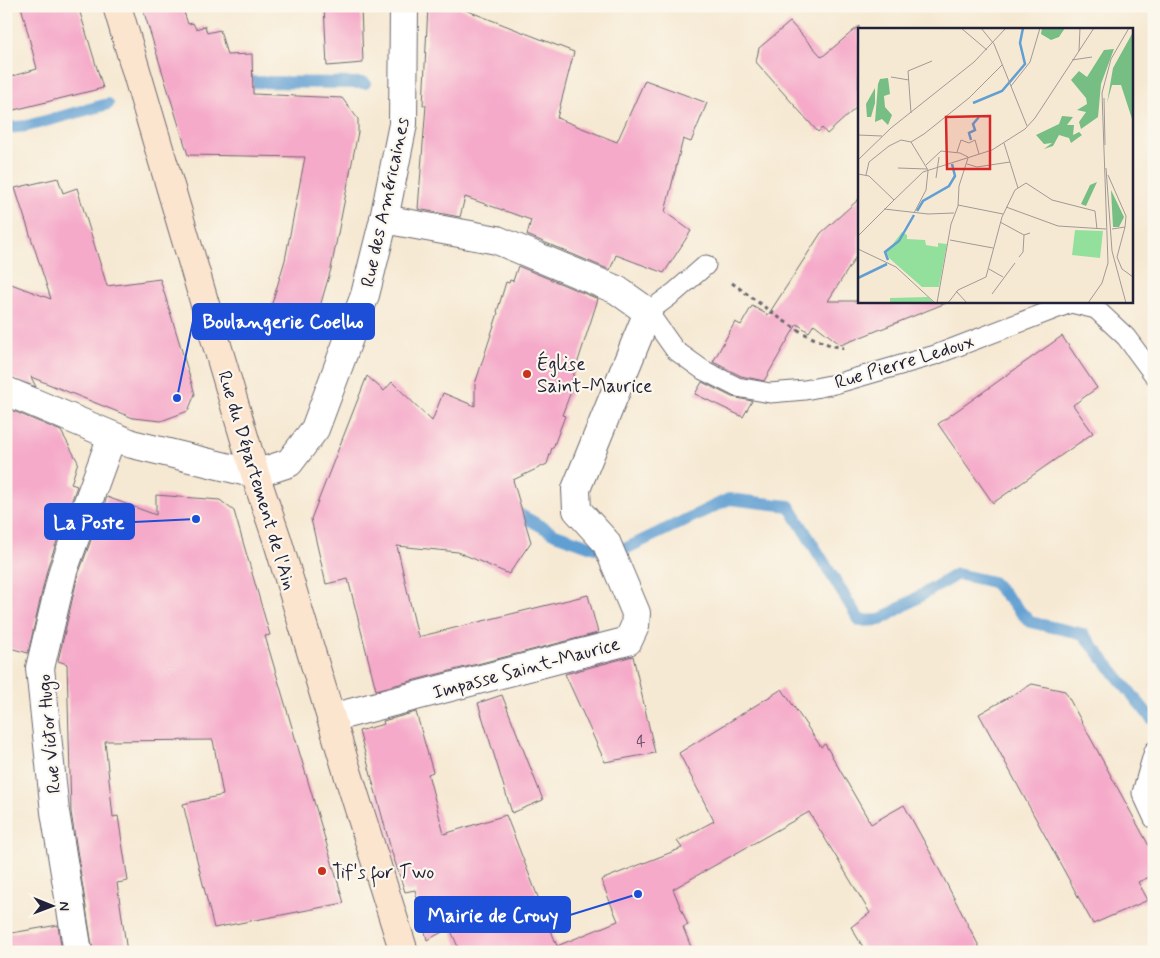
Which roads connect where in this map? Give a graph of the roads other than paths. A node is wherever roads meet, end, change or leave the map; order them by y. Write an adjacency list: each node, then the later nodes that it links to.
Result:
1 (117, 6): 10 (street, Rue du Département de l'Ain)
2 (404, 6): 3 (street, Rue des Américaines)
3 (384, 219): 6 (street); 10 (street, Rue des Américaines)
4 (706, 264): 6 (lane)
5 (1094, 305): 6 (lane, Rue Pierre Ledoux); 7 (lane, Rue Pierre Ledoux)
6 (648, 312): 11 (street, Impasse Saint-Maurice)
7 (1154, 375)
8 (6, 391): 9 (street)
9 (112, 436): 10 (street); 14 (street, Rue Victor Hugo)
10 (255, 474): 11 (street, Rue du Département de l'Ain)
11 (331, 718): 15 (street, Rue du Département de l'Ain)
12 (1154, 751): 13 (lane)
13 (1154, 819)
14 (78, 952)
15 (404, 952)

